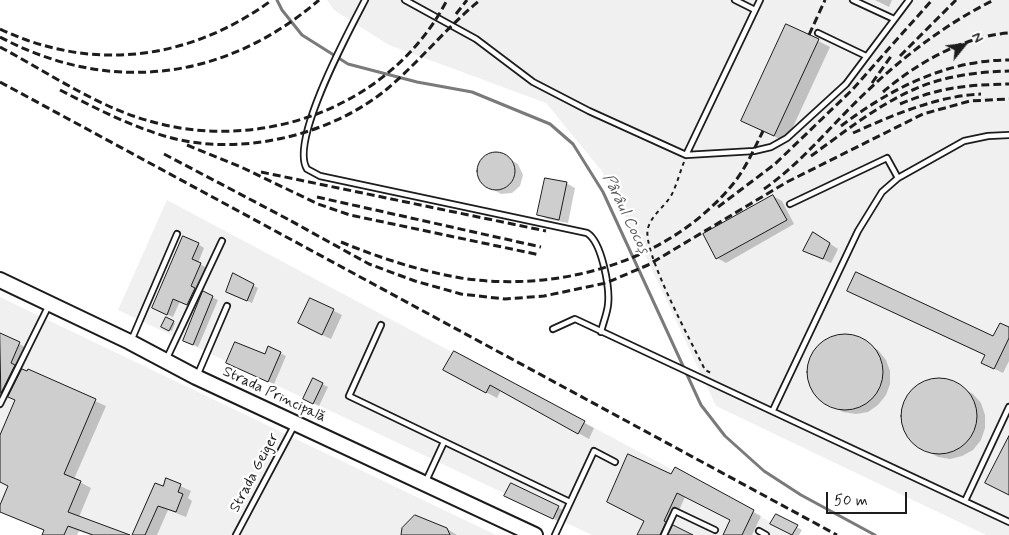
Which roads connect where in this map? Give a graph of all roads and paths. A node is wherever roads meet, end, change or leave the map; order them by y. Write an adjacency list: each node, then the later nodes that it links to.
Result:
1 (365, 0): 22 (lane)
2 (405, 0): 12 (lane)
3 (735, 0): 7 (lane)
4 (760, 0): 7 (lane)
5 (853, 0): 8 (lane)
6 (909, 0): 8 (lane)
7 (755, 10): 12 (lane)
8 (894, 19): 10 (lane)
9 (818, 34): 10 (lane)
10 (866, 56): 12 (lane)
11 (1009, 135): 13 (lane)
12 (686, 155): 25 (path)
13 (898, 178): 14 (lane); 29 (lane)
14 (790, 204)
15 (177, 234): 23 (lane)
16 (222, 241): 24 (lane)
17 (0, 280): 18 (main road, Strada Principală)
18 (50, 304): 23 (main road, Strada Principală); 27 (lane)
19 (227, 306): 26 (lane)
20 (381, 325): 31 (lane)
21 (553, 329): 22 (lane)
22 (601, 332): 29 (lane)
23 (130, 342): 24 (main road, Strada Principală)
24 (166, 361): 26 (main road, Strada Principală)
25 (713, 374)
26 (196, 377): 30 (main road, Strada Principală)
27 (0, 404)
28 (1009, 407): 34 (lane)
29 (773, 410): 34 (lane)
30 (295, 423): 33 (main road, Strada Principală); 39 (lane, Strada Geiger)
31 (444, 442): 33 (lane); 35 (lane)
32 (616, 462): 35 (lane)
33 (426, 483): 40 (main road, Strada Principală)
34 (965, 501): 36 (lane)
35 (570, 502): 41 (lane)
36 (1009, 522)
37 (715, 530): 42 (lane)
38 (759, 531): 43 (lane)
39 (236, 535)
40 (535, 535)
41 (555, 535)
42 (664, 535)
43 (766, 535)

